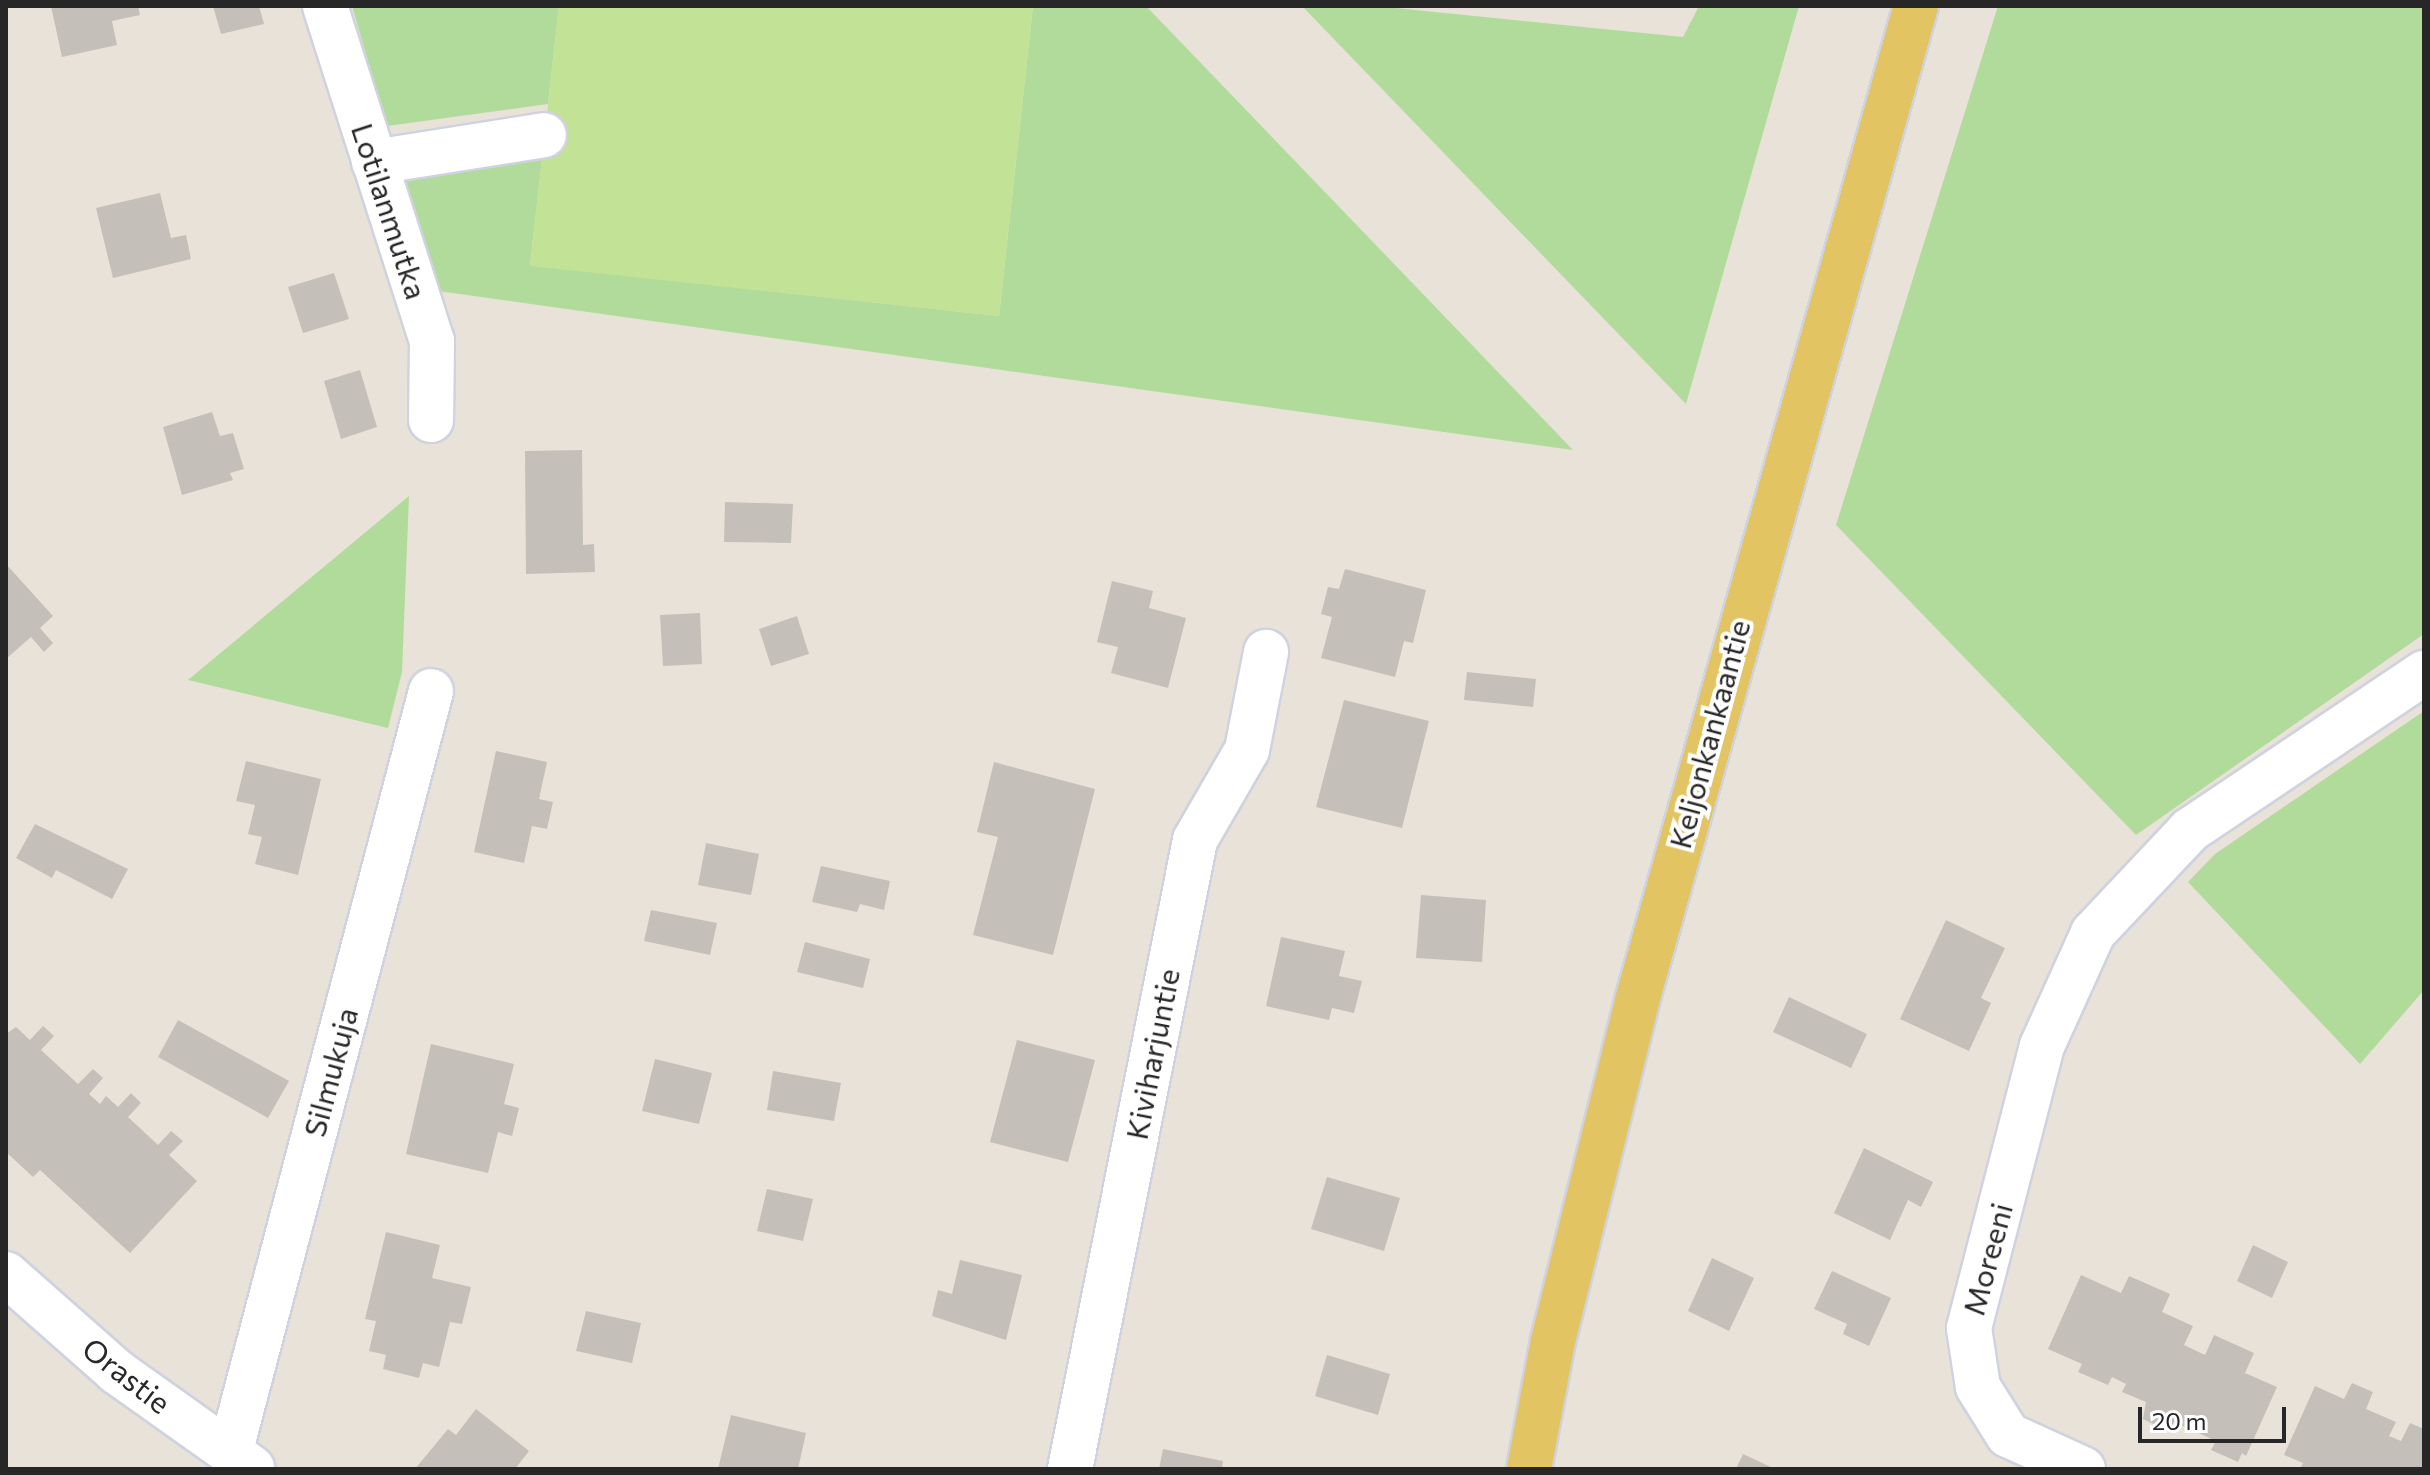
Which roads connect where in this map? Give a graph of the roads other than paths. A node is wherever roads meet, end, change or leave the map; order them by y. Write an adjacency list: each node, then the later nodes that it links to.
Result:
1 (325, 6): 4 (street, Lotilanmutka)
2 (1916, 6): 12 (main road, Keljonkankaantie)
3 (544, 135): 4 (street)
4 (374, 162): 5 (street, Lotilanmutka)
5 (431, 420)
6 (1266, 652): 11 (street, Kiviharjuntie)
7 (2424, 673): 13 (street, Moreeni)
8 (431, 691): 10 (street, Silmukuja)
9 (6, 1274): 10 (street, Orastie)
10 (242, 1461)
11 (1070, 1469)
12 (1529, 1469)
13 (2083, 1469)

